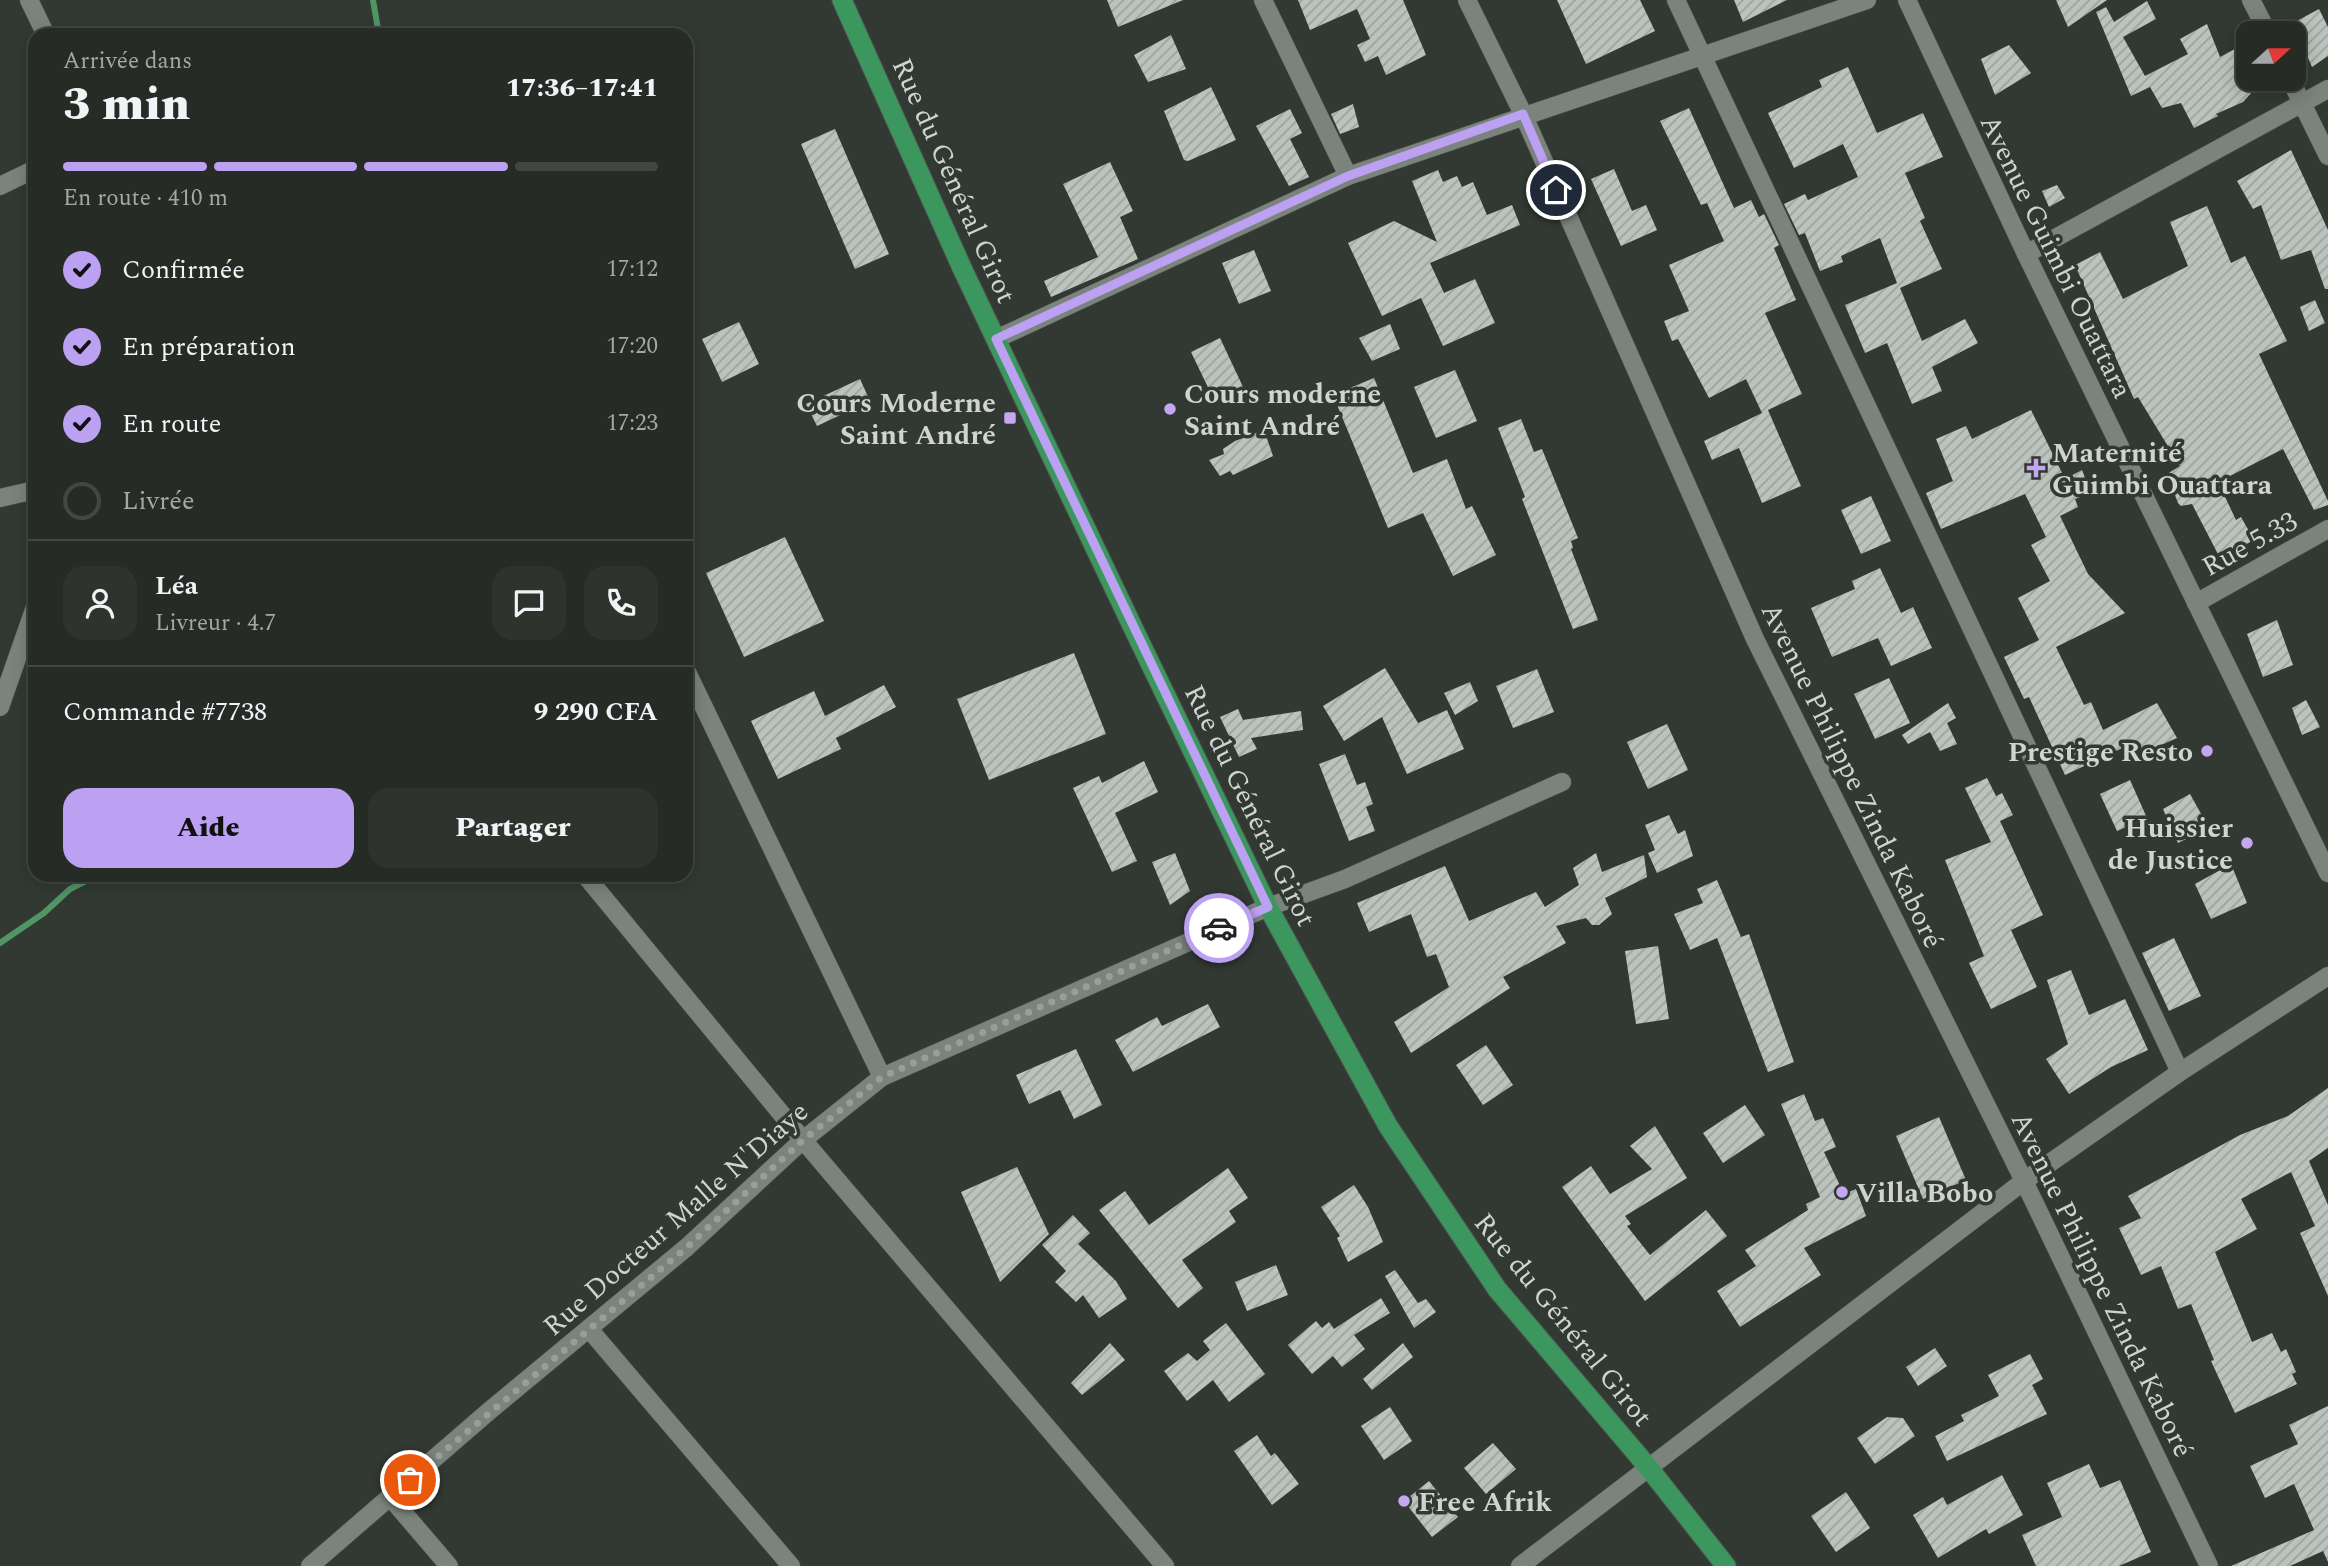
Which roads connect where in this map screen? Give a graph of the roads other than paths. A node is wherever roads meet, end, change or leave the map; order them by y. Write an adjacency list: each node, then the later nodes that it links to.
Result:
1 (29, 0): 10 (street)
2 (842, 0): 21 (highway, Rue du Général Girot)
3 (1263, 0): 18 (street)
4 (1467, 0): 15 (street, Avenue Philippe Zinda Kaboré)
5 (1676, 0): 11 (street)
6 (1867, 0): 11 (street)
7 (1907, 0): 20 (street, Avenue Guimbi Ouattara)
8 (2251, 0): 9 (street)
9 (2261, 21)
10 (43, 28)
11 (1704, 57): 15 (street); 34 (street)
12 (2328, 89): 14 (street)
13 (2296, 91): 14 (street)
14 (2302, 103): 16 (street); 20 (street)
15 (1523, 114): 18 (street); 37 (street, Avenue Philippe Zinda Kaboré)
16 (2328, 156)
17 (28, 172): 19 (street)
18 (1348, 176): 21 (street)
19 (0, 186)
20 (2026, 254): 25 (street, Avenue Guimbi Ouattara)
21 (996, 339): 32 (highway, Rue du Général Girot)
22 (28, 492): 23 (street)
23 (0, 498)
24 (2328, 529): 25 (street, Rue 5.33)
25 (2196, 603): 30 (street, Avenue Guimbi Ouattara)
26 (28, 627): 28 (street)
27 (693, 685): 35 (street)
28 (0, 707)
29 (1563, 782): 32 (street, Rue Docteur Malle N'Diaye)
30 (2328, 873)
31 (590, 882): 36 (street)
32 (1268, 907): 35 (street, Rue Docteur Malle N'Diaye); 39 (highway, Rue du Général Girot)
33 (2328, 976): 34 (street)
34 (2180, 1072): 37 (street)
35 (882, 1077): 36 (street, Rue Docteur Malle N'Diaye)
36 (803, 1140): 38 (street, Rue Docteur Malle N'Diaye); 44 (street)
37 (2024, 1181): 39 (street); 47 (street, Avenue Philippe Zinda Kaboré)
38 (589, 1329): 40 (street, Rue Docteur Malle N'Diaye); 43 (street)
39 (1648, 1467): 45 (street); 46 (highway, Rue du Général Girot)
40 (390, 1497): 41 (street, Rue Docteur Malle N'Diaye); 42 (street)
41 (310, 1566)
42 (449, 1566)
43 (791, 1566)
44 (1165, 1566)
45 (1520, 1566)
46 (1726, 1566)
47 (2209, 1566)

